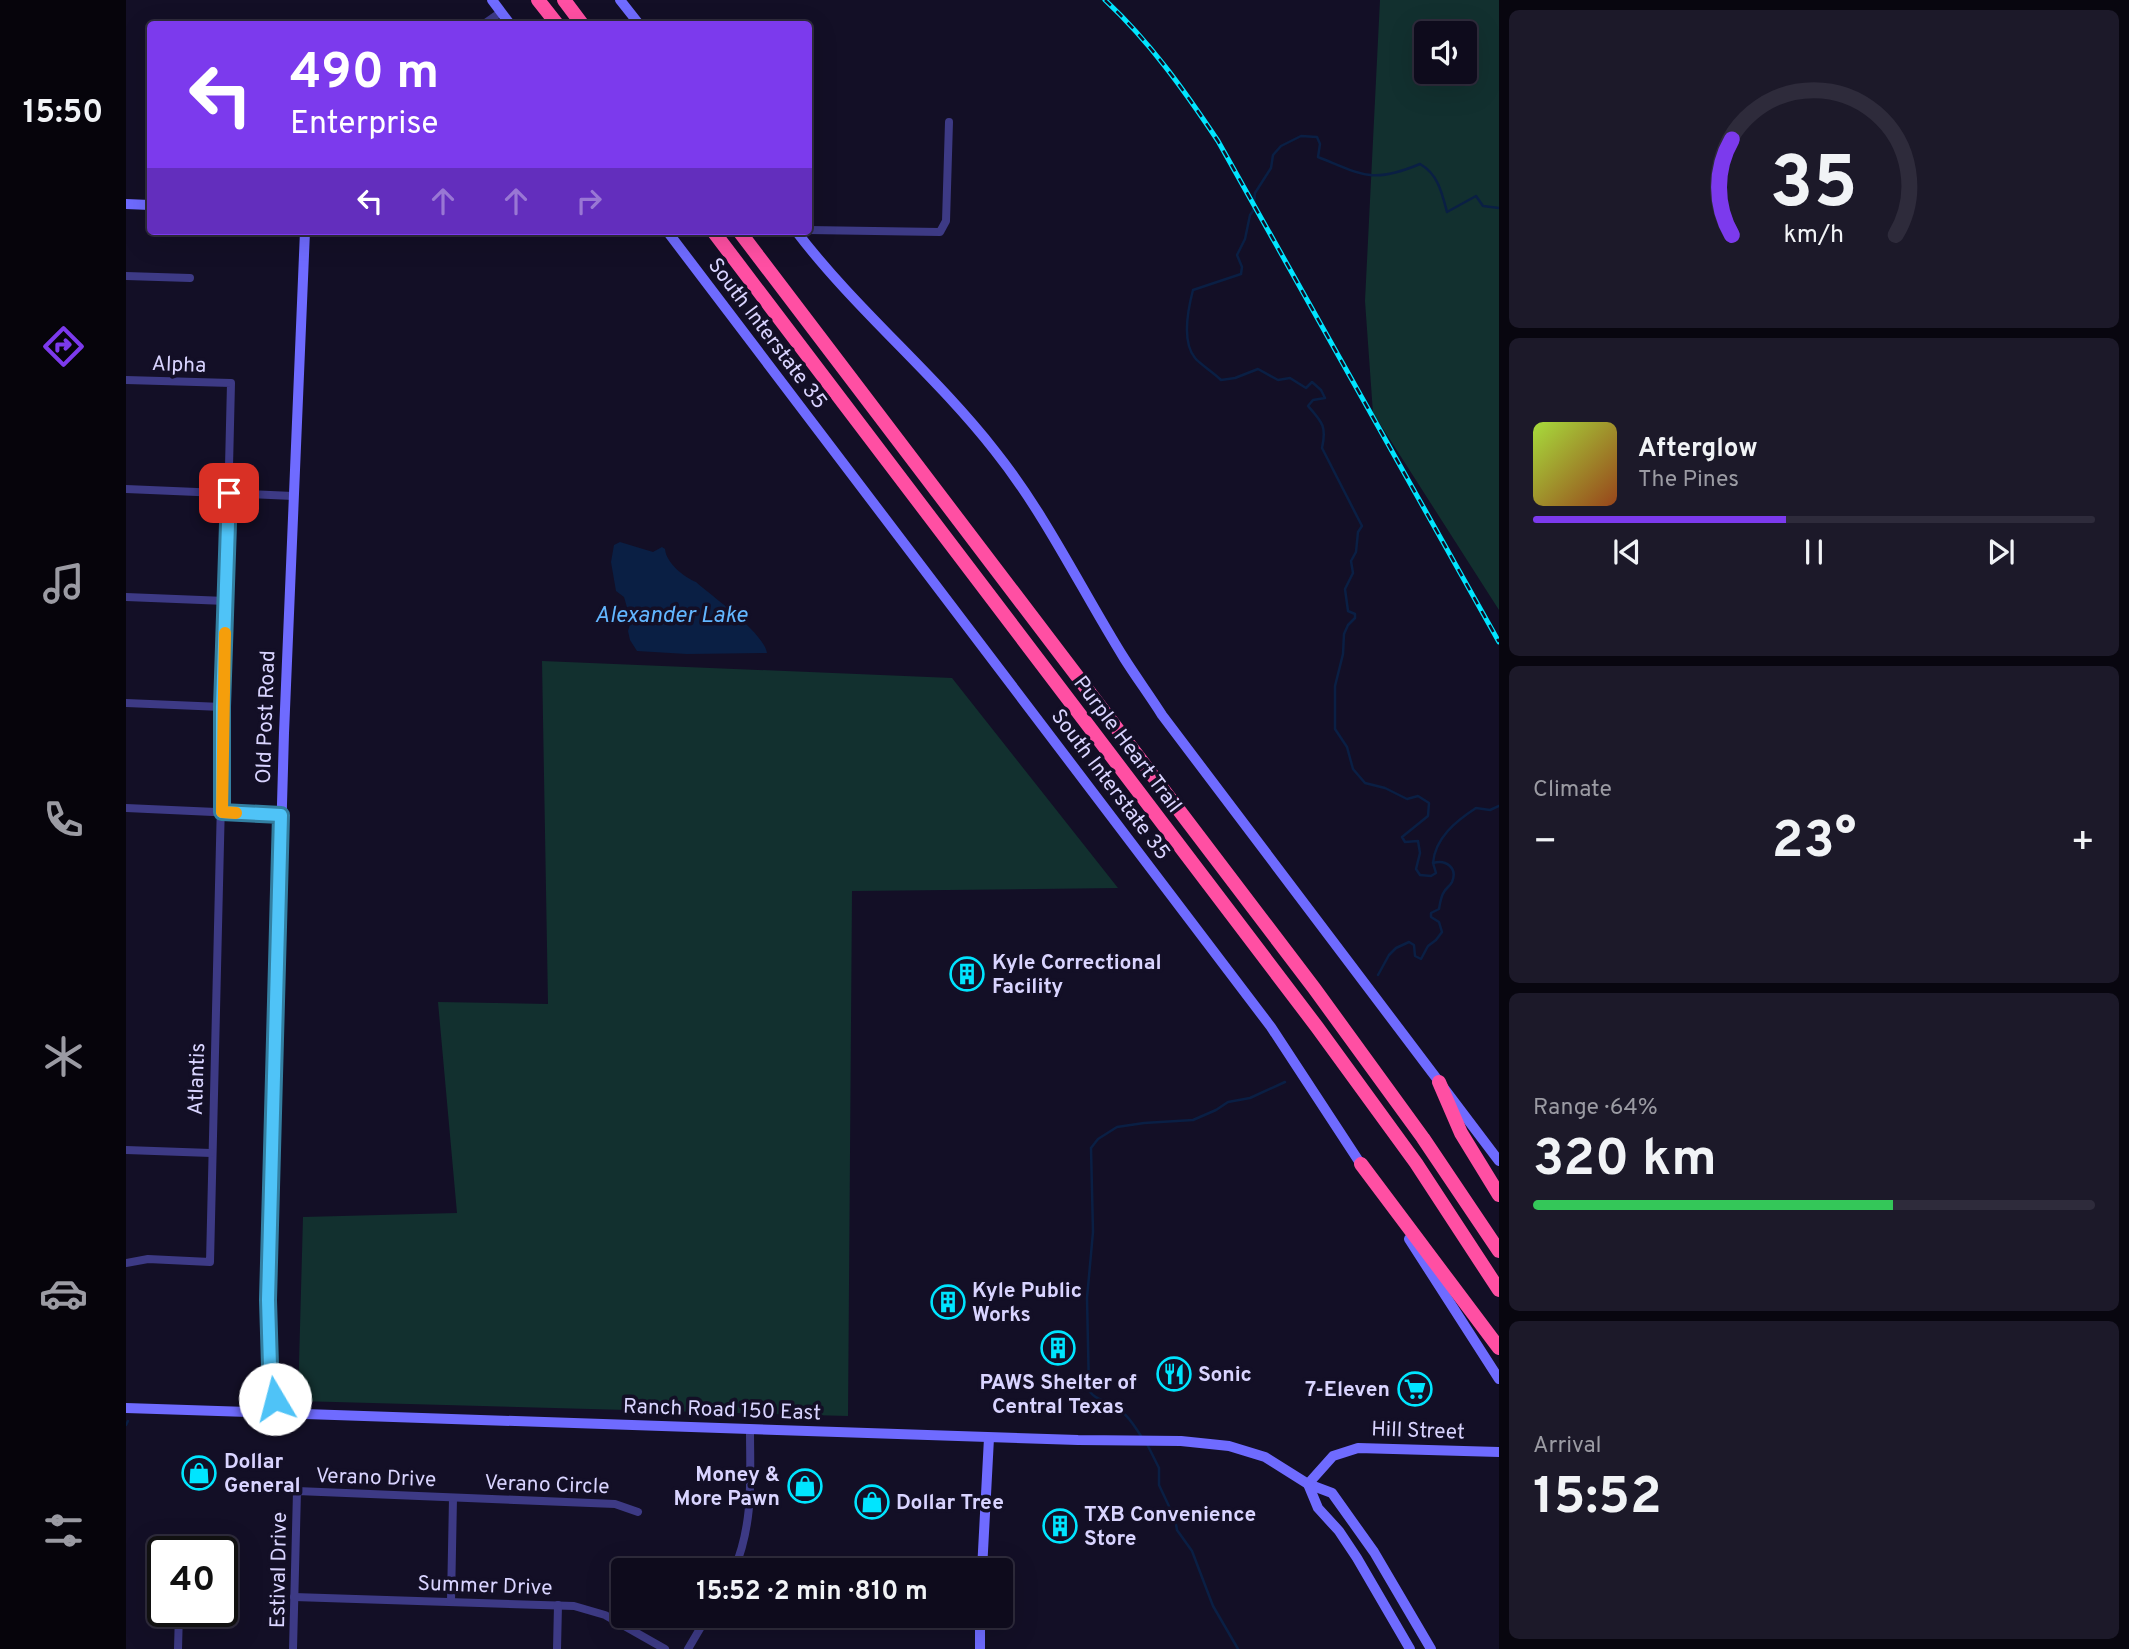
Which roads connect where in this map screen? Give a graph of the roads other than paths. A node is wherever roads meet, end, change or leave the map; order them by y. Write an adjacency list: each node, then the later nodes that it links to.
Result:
1 (492, 0): 5 (main road)
2 (538, 0): 8 (highway)
3 (564, 0): 9 (highway)
4 (620, 0): 10 (main road)
5 (501, 12): 6 (street); 7 (main road)
6 (488, 21)
7 (508, 21)
8 (555, 21)
9 (580, 21)
10 (637, 21)
11 (949, 122): 14 (street)
12 (126, 204): 13 (main road)
13 (147, 205)
14 (812, 232)
15 (304, 235): 26 (main road, Old Post Road)
16 (670, 235): 38 (main road, South Interstate 35)
17 (716, 235): 42 (highway, Purple Heart Trail)
18 (742, 235): 40 (highway, Purple Heart Trail)
19 (804, 235): 34 (main road)
20 (126, 276): 21 (street)
21 (190, 278)
22 (126, 380): 23 (street, Alpha)
23 (231, 383): 25 (street, Atlantis)
24 (126, 489): 25 (street)
25 (229, 493): 26 (street); 28 (street, Atlantis)
26 (293, 496): 33 (main road, Old Post Road)
27 (126, 597): 28 (street)
28 (226, 601): 30 (street, Atlantis)
29 (126, 703): 30 (street)
30 (222, 707): 32 (street, Atlantis)
31 (126, 808): 32 (street)
32 (222, 812): 33 (street); 36 (street, Atlantis)
33 (281, 815): 46 (main road, Old Post Road)
34 (1439, 1082): 37 (main road); 39 (highway)
35 (126, 1150): 36 (street)
36 (211, 1153): 41 (street, Atlantis)
37 (1497, 1153)
38 (1361, 1164): 43 (highway); 44 (main road, South Interstate 35)
39 (1499, 1195)
40 (1499, 1251)
41 (126, 1263)
42 (1499, 1290)
43 (1499, 1348)
44 (1499, 1378)
45 (126, 1408): 46 (main road, Ranch Road 150 East)
46 (275, 1415): 47 (main road, Ranch Road 150 East)
47 (750, 1429): 48 (main road, Ranch Road 150 East); 56 (street)
48 (989, 1438): 52 (main road, Ranch Road 150 East); 57 (main road)
49 (1499, 1443): 50 (main road)
50 (1475, 1451): 51 (main road, Hill Street); 52 (main road, Hill Street)
51 (1499, 1452)
52 (1308, 1484): 70 (main road); 71 (main road, Ranch Road 150 East)
53 (297, 1491): 54 (street, Verano Drive); 58 (street, Estival Drive)
54 (453, 1498): 55 (street, Verano Circle); 59 (street)
55 (638, 1512)
56 (738, 1558)
57 (983, 1558)
58 (294, 1597): 59 (street, Summer Drive); 65 (street, Estival Drive)
59 (451, 1601): 60 (street, Summer Drive)
60 (558, 1605): 66 (street); 67 (street, Summer Drive)
61 (179, 1627): 64 (street)
62 (700, 1628): 68 (street)
63 (980, 1628): 69 (main road)
64 (178, 1649)
65 (293, 1649)
66 (557, 1649)
67 (665, 1649)
68 (688, 1649)
69 (980, 1649)
70 (1410, 1649)
71 (1431, 1649)

